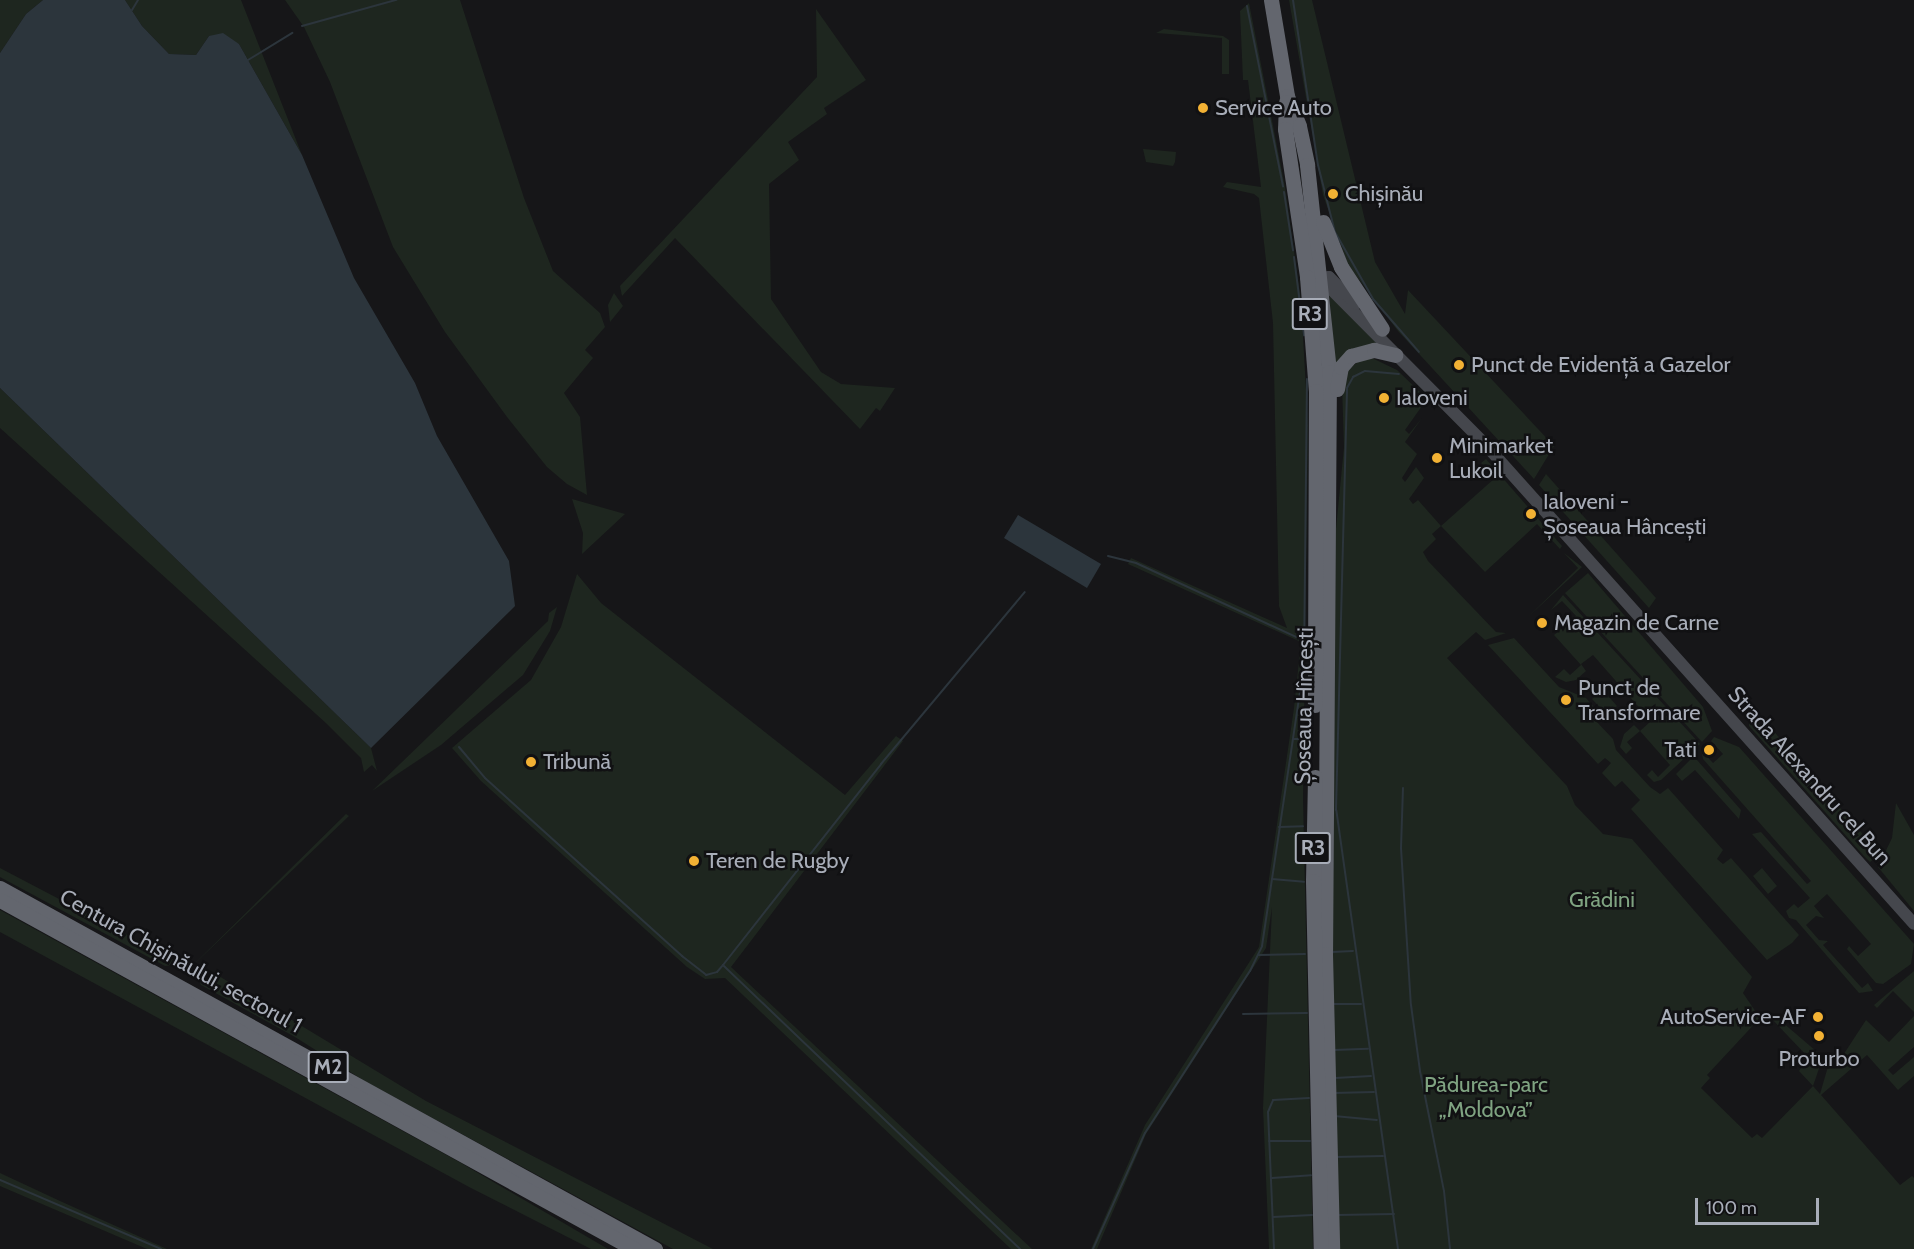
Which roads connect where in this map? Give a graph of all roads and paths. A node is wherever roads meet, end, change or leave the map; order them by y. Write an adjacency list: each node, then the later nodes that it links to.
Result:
1 (1270, 0): 2 (highway, R3)
2 (1287, 96): 3 (highway, R3); 4 (highway, R3)
3 (1307, 165): 5 (highway, Șoseaua Hîncești / R3); 7 (highway, R3)
4 (1292, 167): 5 (highway, R3); 6 (highway, Șoseaua Hîncești / R3)
5 (1319, 279): 6 (highway, R3); 7 (main road, Strada Alexandru cel Bun); 8 (main road, Strada Alexandru cel Bun); 10 (highway, R3); 11 (highway, Șoseaua Hîncești / R3)
6 (1309, 297): 10 (highway, Șoseaua Hîncești / R3)
7 (1382, 329): 9 (main road, Strada Alexandru cel Bun)
8 (1395, 355): 9 (main road, Strada Alexandru cel Bun); 11 (highway, R3)
9 (1432, 389): 15 (main road, Strada Alexandru cel Bun)
10 (1319, 446): 19 (highway, Șoseaua Hîncești / R3)
11 (1328, 604): 20 (highway, Șoseaua Hîncești / R3)
12 (0, 882): 16 (highway)
13 (0, 888): 16 (highway, Centura Chișinăului, sectorul 1 / M2)
14 (0, 900): 17 (highway, Centura Chișinăului, sectorul 1 / M2)
15 (1914, 924)
16 (340, 1074): 18 (highway, Centura Chișinăului, sectorul 1 / M2)
17 (634, 1249)
18 (655, 1249)
19 (1321, 1249)
20 (1332, 1249)

